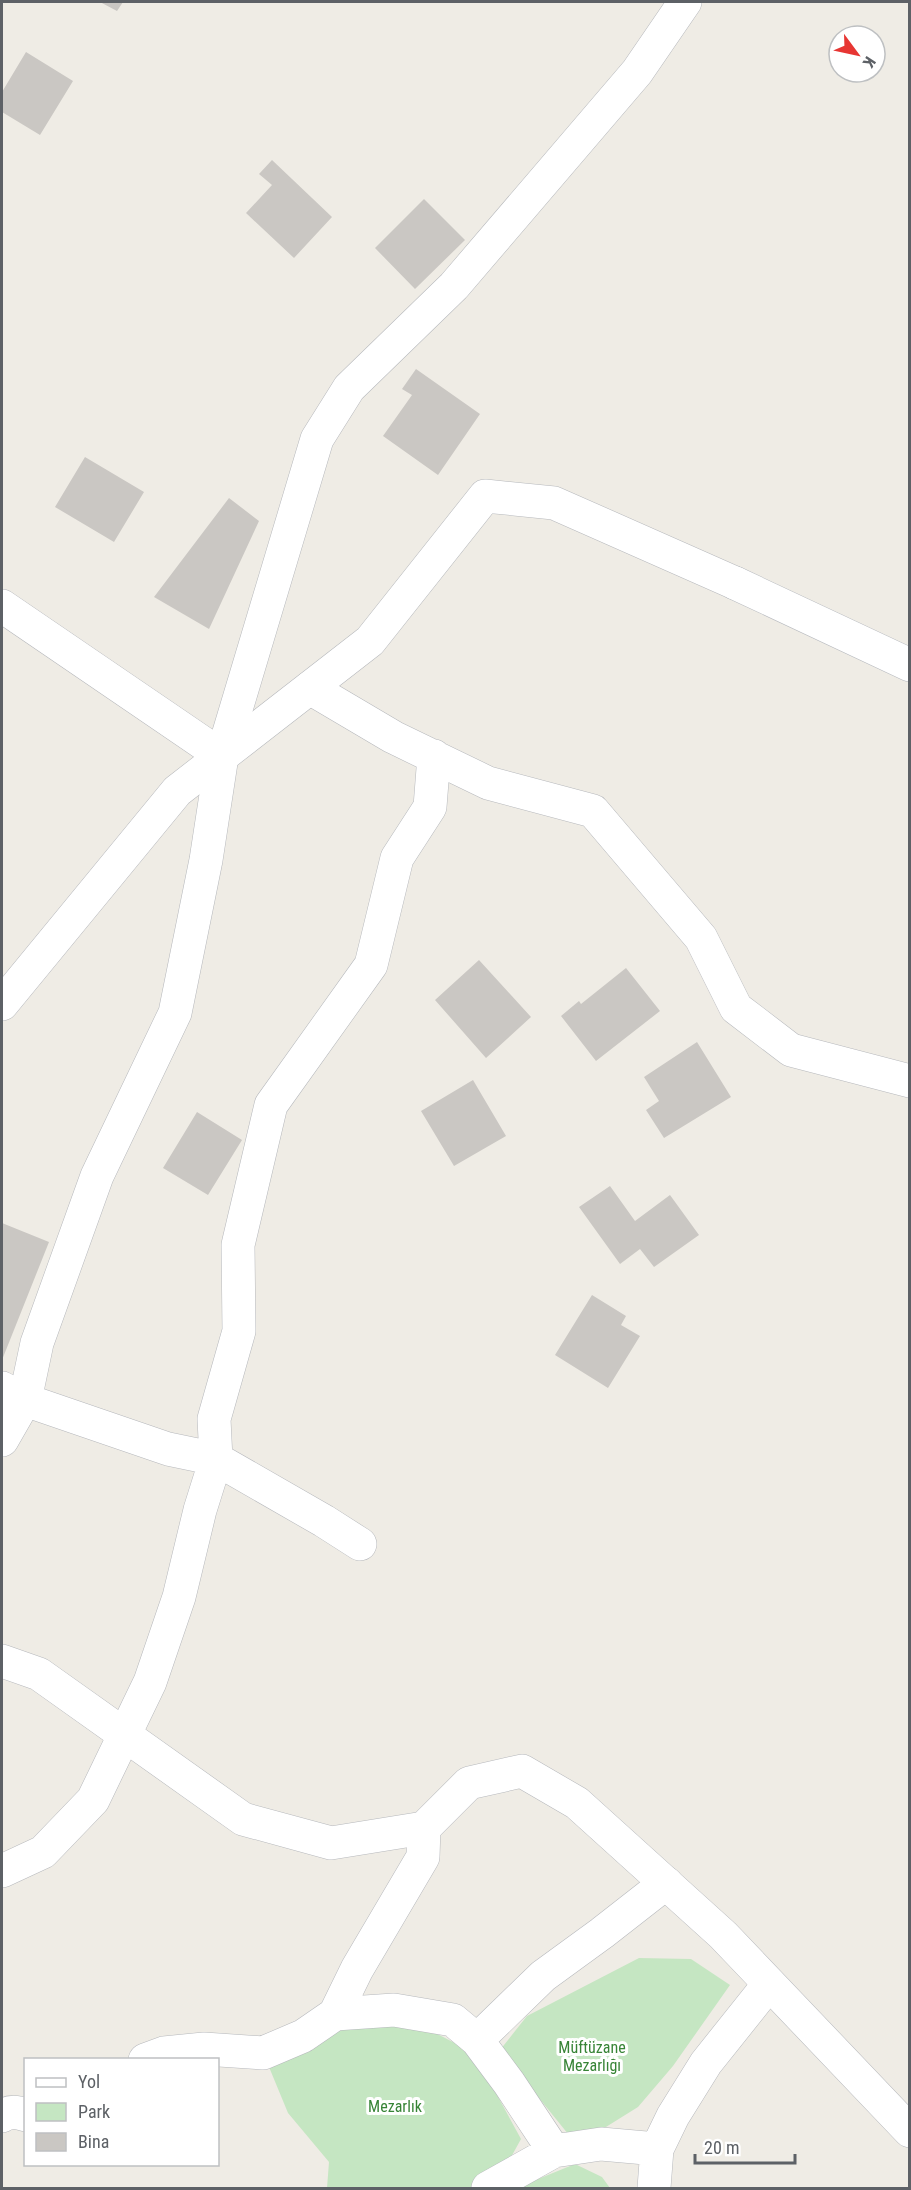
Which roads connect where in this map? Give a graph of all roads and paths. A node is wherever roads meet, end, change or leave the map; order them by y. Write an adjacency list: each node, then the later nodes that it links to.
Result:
1 (685, 2): 5 (street)
2 (2, 606): 5 (street)
3 (909, 665): 4 (street)
4 (310, 688): 5 (street); 6 (street)
5 (222, 756): 7 (street); 9 (street)
6 (434, 756): 8 (street); 11 (street)
7 (2, 1004)
8 (909, 1081)
9 (13, 1394): 10 (street); 11 (street)
10 (2, 1440)
11 (216, 1459): 12 (street); 14 (street)
12 (360, 1544)
13 (2, 1661): 14 (street)
14 (125, 1735): 15 (street); 16 (street)
15 (424, 1828): 17 (street); 19 (street)
16 (2, 1871)
17 (666, 1883): 18 (street); 20 (street)
18 (769, 1984): 24 (street); 25 (street)
19 (335, 2014): 20 (street); 21 (street)
20 (477, 2040): 26 (street)
21 (150, 2058)
22 (24, 2114): 23 (street)
23 (2, 2116)
24 (909, 2131)
25 (657, 2149): 26 (street); 28 (street)
26 (554, 2151): 27 (street)
27 (488, 2188)
28 (654, 2188)

